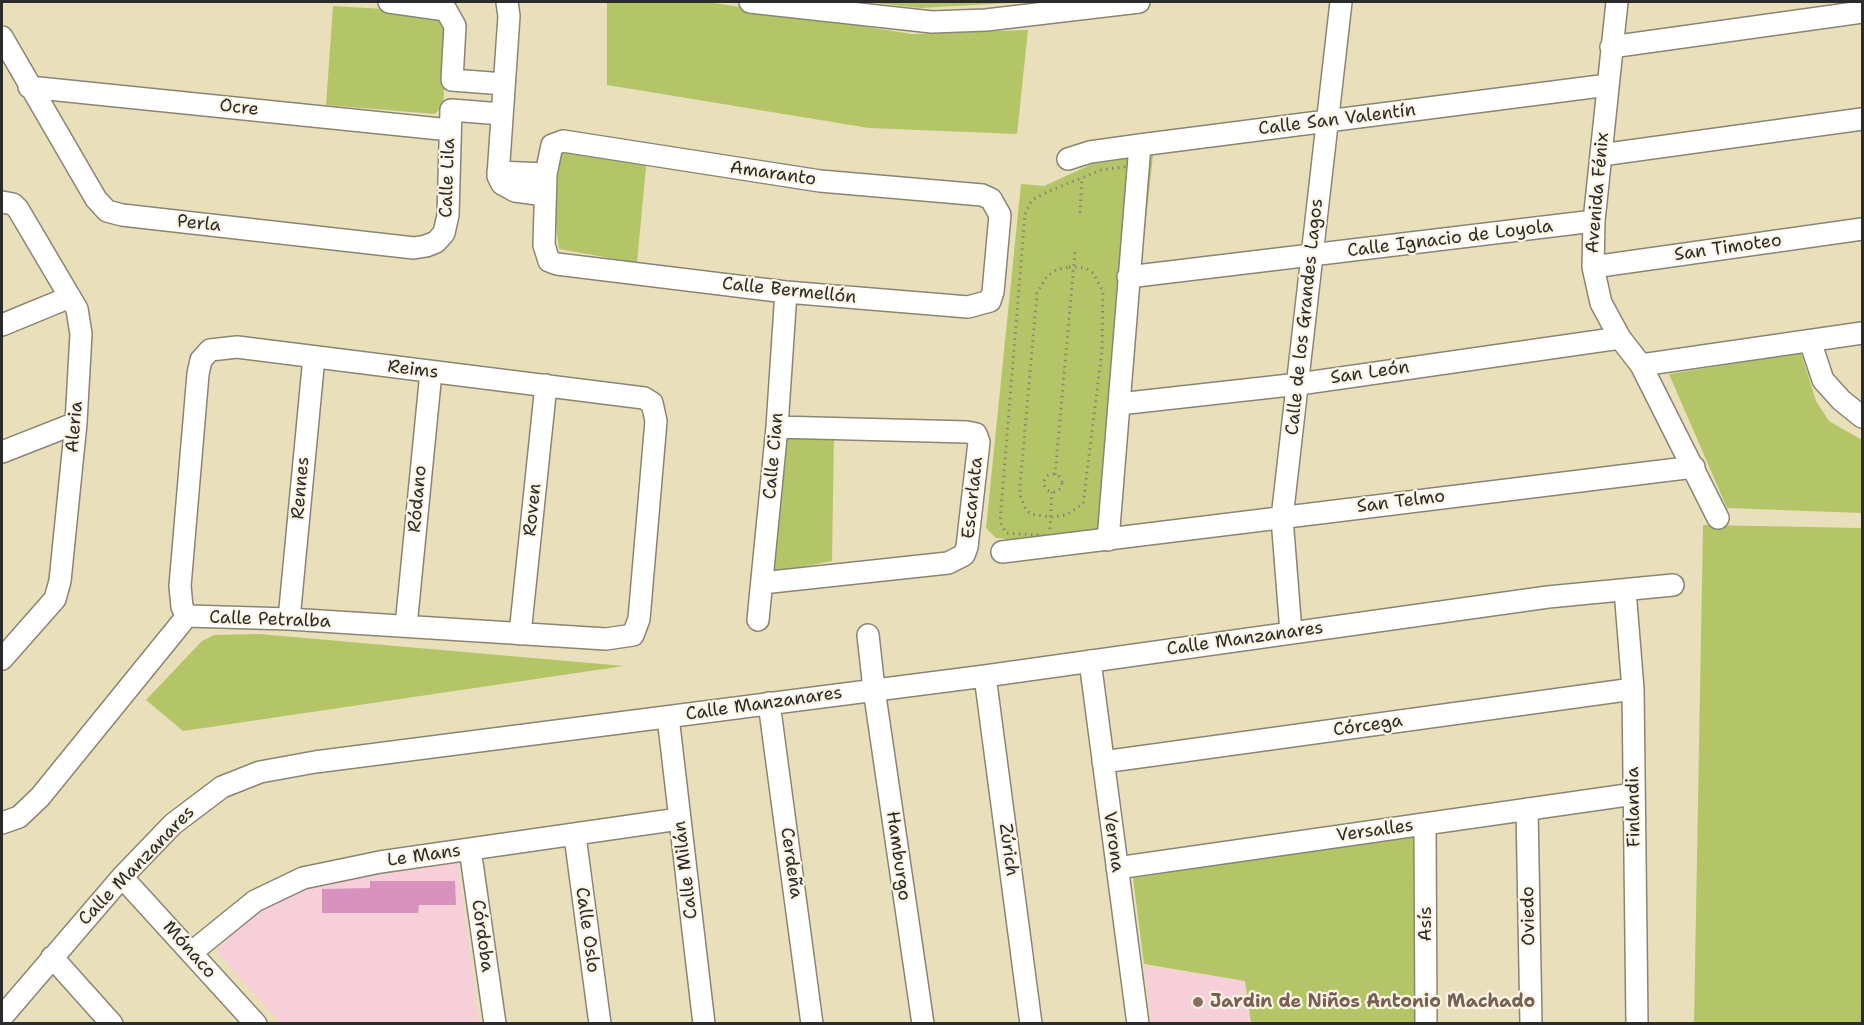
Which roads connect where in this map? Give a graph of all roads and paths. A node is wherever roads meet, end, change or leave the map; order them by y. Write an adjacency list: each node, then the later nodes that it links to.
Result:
1 (389, 2): 10 (street)
2 (750, 2): 3 (street)
3 (1139, 2)
4 (1341, 2): 16 (street, Calle de los Grandes Lagos)
5 (1617, 2): 9 (street, Avenida Fénix)
6 (512, 6): 10 (street)
7 (1863, 12): 9 (street)
8 (2, 37): 12 (street)
9 (1611, 47): 11 (street, Avenida Fénix)
10 (504, 84): 13 (street)
11 (1608, 85): 16 (street, Calle San Valentín); 19 (street, Avenida Fénix)
12 (29, 87): 15 (street, Ocre); 28 (street, Perla)
13 (502, 114): 15 (street, Ocre); 22 (street)
14 (1863, 119): 19 (street)
15 (450, 120): 28 (street, Calle Lila)
16 (1327, 122): 18 (street, Calle San Valentín); 30 (street, Calle de los Grandes Lagos)
17 (556, 142): 22 (street, Calle Bermellón); 23 (street, Amaranto)
18 (1140, 145): 20 (street, Calle San Valentín); 33 (street)
19 (1601, 155): 26 (street, Avenida Fénix)
20 (1068, 159)
21 (1082, 177): 25 (path); 56 (path); 56 (path)
22 (546, 185): 34 (street, Calle Bermellón)
23 (991, 199): 34 (street, Calle Bermellón)
24 (2, 202): 35 (street, Aleria)
25 (1080, 213)
26 (1594, 221): 30 (street, Calle Ignacio de Loyola); 32 (street, Avenida Fénix)
27 (1863, 229): 32 (street, San Timoteo)
28 (436, 242)
29 (1075, 252): 31 (path)
30 (1312, 255): 33 (street, Calle Ignacio de Loyola); 43 (street, Calle de los Grandes Lagos)
31 (1074, 267): 51 (path); 53 (path); 53 (path)
32 (1593, 267): 38 (street, Avenida Fénix)
33 (1128, 277): 45 (street)
34 (786, 292): 48 (street, Calle Cian)
35 (70, 297): 36 (street); 47 (street, Aleria)
36 (2, 325)
37 (1863, 333): 39 (street)
38 (1620, 338): 41 (street, Avenida Fénix); 43 (street, San León)
39 (1810, 341): 41 (street); 46 (street)
40 (314, 357): 42 (street, Reims); 62 (street, Reims); 63 (street, Rennes)
41 (1641, 365): 50 (street, Avenida Fénix)
42 (430, 372): 44 (street, Reims); 65 (street, Ródano)
43 (1299, 384): 45 (street, San León); 54 (street, Calle de los Grandes Lagos)
44 (546, 385): 67 (street, Roven); 68 (street, Reims)
45 (1119, 404): 57 (street)
46 (1863, 417)
47 (76, 423): 49 (street); 70 (street, Aleria)
48 (777, 427): 59 (street, Calle Cian); 59 (street, Escarlata)
49 (2, 452)
50 (1694, 467): 54 (street, San Telmo); 55 (street, Avenida Fénix)
51 (1054, 475): 52 (path); 52 (path)
52 (1052, 492): 53 (path)
53 (1050, 517): 56 (path)
54 (1282, 518): 57 (street, San Telmo); 66 (street, Calle de los Grandes Lagos)
55 (1718, 518)
56 (1050, 536)
57 (1108, 540): 58 (street, San Telmo)
58 (1002, 552)
59 (762, 583): 64 (street, Calle Cian)
60 (1673, 585): 61 (street, Calle Manzanares)
61 (1625, 590): 66 (street, Calle Manzanares); 74 (street, Finlandia)
62 (188, 616): 63 (street, Calle Petralba); 81 (street, Calle Petralba)
63 (289, 620): 65 (street, Calle Petralba)
64 (758, 620)
65 (406, 626): 67 (street, Calle Petralba)
66 (1291, 632): 71 (street, Calle Manzanares)
67 (520, 634): 68 (street, Calle Petralba)
68 (633, 635)
69 (868, 635): 73 (street, Hamburgo)
70 (2, 659)
71 (1090, 661): 72 (street, Calle Manzanares); 77 (street, Verona)
72 (985, 676): 73 (street, Calle Manzanares); 97 (street, Zúrich)
73 (874, 689): 75 (street, Calle Manzanares); 96 (street, Hamburgo)
74 (1634, 689): 77 (street, Córcega); 78 (street, Finlandia)
75 (769, 703): 76 (street, Calle Manzanares); 95 (street, Cerdeña)
76 (668, 717): 80 (street, Calle Milán); 86 (street, Calle Manzanares)
77 (1103, 762): 85 (street, Verona)
78 (1634, 794): 79 (street, Versalles); 101 (street, Finlandia)
79 (1527, 809): 82 (street, Versalles); 100 (street, Oviedo)
80 (679, 819): 83 (street, Le Mans); 94 (street, Calle Milán)
81 (2, 823)
82 (1425, 824): 85 (street, Versalles); 99 (street, Asís)
83 (575, 836): 84 (street, Le Mans); 93 (street, Calle Oslo)
84 (470, 849): 87 (street, Le Mans); 92 (street, Córdoba)
85 (1117, 868): 98 (street, Verona)
86 (122, 877): 87 (street, Mónaco); 88 (street, Calle Manzanares)
87 (192, 952): 91 (street, Mónaco)
88 (52, 957): 89 (street, Calle Manzanares); 90 (street)
89 (2, 1017)
90 (112, 1023)
91 (256, 1023)
92 (495, 1023)
93 (600, 1023)
94 (704, 1023)
95 (812, 1023)
96 (923, 1023)
97 (1031, 1023)
98 (1138, 1023)
99 (1426, 1023)
100 (1531, 1023)
101 (1637, 1023)

